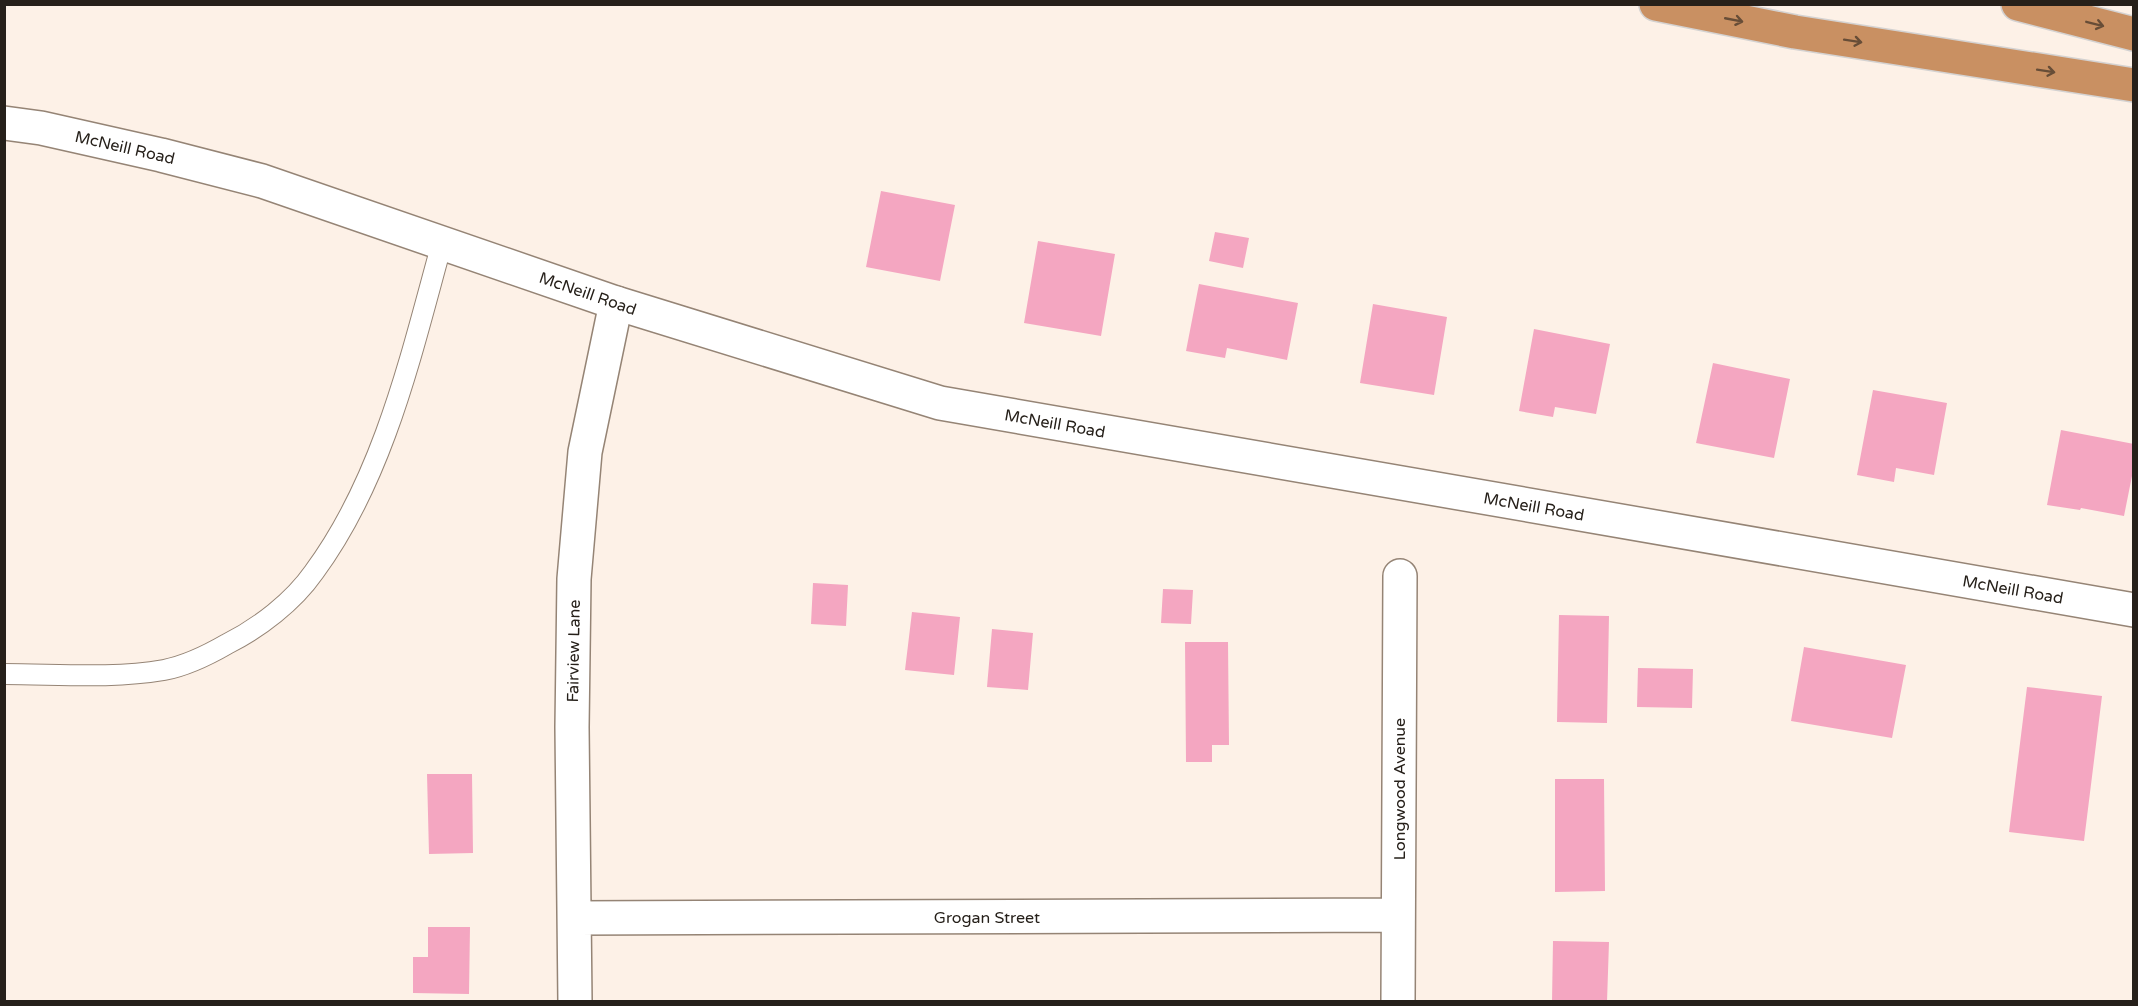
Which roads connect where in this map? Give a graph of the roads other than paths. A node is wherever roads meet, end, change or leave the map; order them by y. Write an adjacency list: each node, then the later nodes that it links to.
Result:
1 (1656, 4): 4 (highway, one-way to 4)
2 (2018, 4): 3 (highway, one-way to 3)
3 (2133, 33)
4 (2133, 85)
5 (4, 123): 6 (street, McNeill Road)
6 (442, 243): 7 (street, McNeill Road); 10 (lane)
7 (615, 303): 9 (street, McNeill Road); 12 (street, Fairview Lane)
8 (1400, 576): 11 (street, Longwood Avenue)
9 (2133, 610)
10 (4, 674)
11 (1398, 915): 12 (street, Grogan Street); 14 (street, Longwood Avenue)
12 (576, 918): 13 (street, Fairview Lane)
13 (575, 1002)
14 (1398, 1002)

